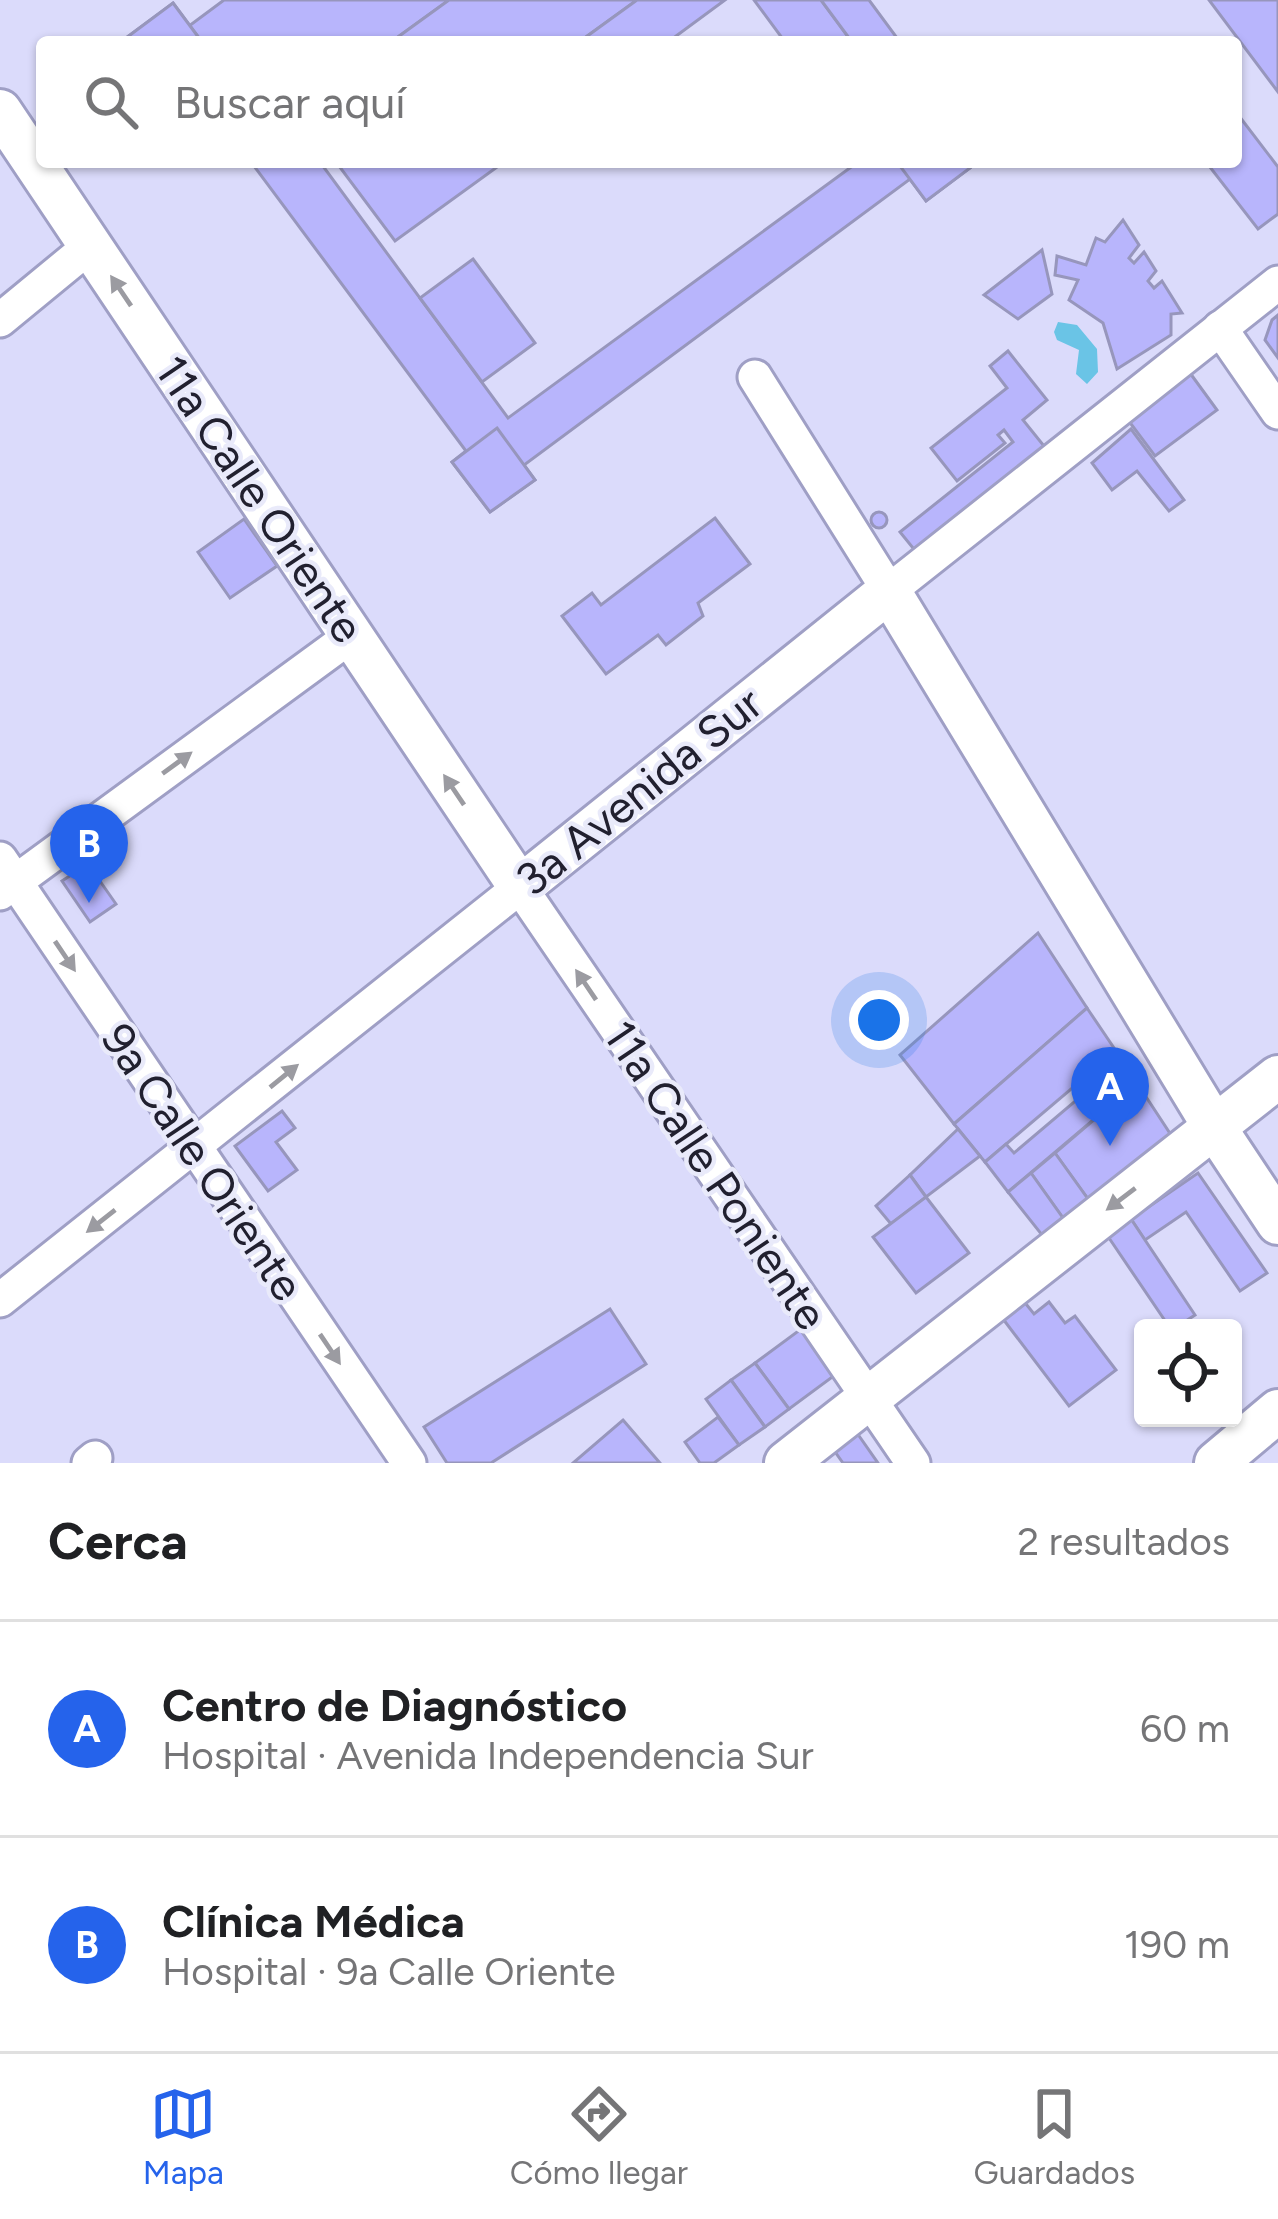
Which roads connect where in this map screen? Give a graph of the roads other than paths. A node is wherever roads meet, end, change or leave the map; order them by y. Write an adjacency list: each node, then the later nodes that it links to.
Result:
1 (0, 111): 2 (main road, 11a Calle Oriente)
2 (36, 165)
3 (38, 168): 4 (main road, 11a Calle Oriente)
4 (90, 246): 6 (street); 11 (main road, 11a Calle Oriente, one-way to 4)
5 (1278, 283): 7 (street, 3a Avenida Sur)
6 (0, 320)
7 (1220, 328): 9 (street); 10 (street, 3a Avenida Sur)
8 (755, 377): 10 (street)
9 (1278, 412)
10 (889, 591): 13 (main road, 3a Avenida Sur); 15 (main road)
11 (351, 635): 12 (street, one-way to 11); 13 (main road, 11a Calle Oriente, one-way to 11)
12 (5, 878): 16 (street, 9a Calle Oriente, one-way to 16)
13 (520, 887): 16 (street, 3a Avenida Sur, one-way to 13); 19 (street, 11a Calle Poniente, one-way to 13)
14 (1278, 1077): 15 (main road)
15 (1215, 1128): 17 (main road); 19 (main road, one-way to 19)
16 (193, 1149): 18 (street, 3a Avenida Sur, one-way to 18); 21 (street, 9a Calle Oriente, one-way to 21)
17 (1278, 1223)
18 (0, 1300)
19 (867, 1398): 22 (main road); 23 (street, 11a Calle Poniente)
20 (1278, 1412): 24 (main road)
21 (409, 1463)
22 (786, 1463)
23 (913, 1463)
24 (1216, 1463)

